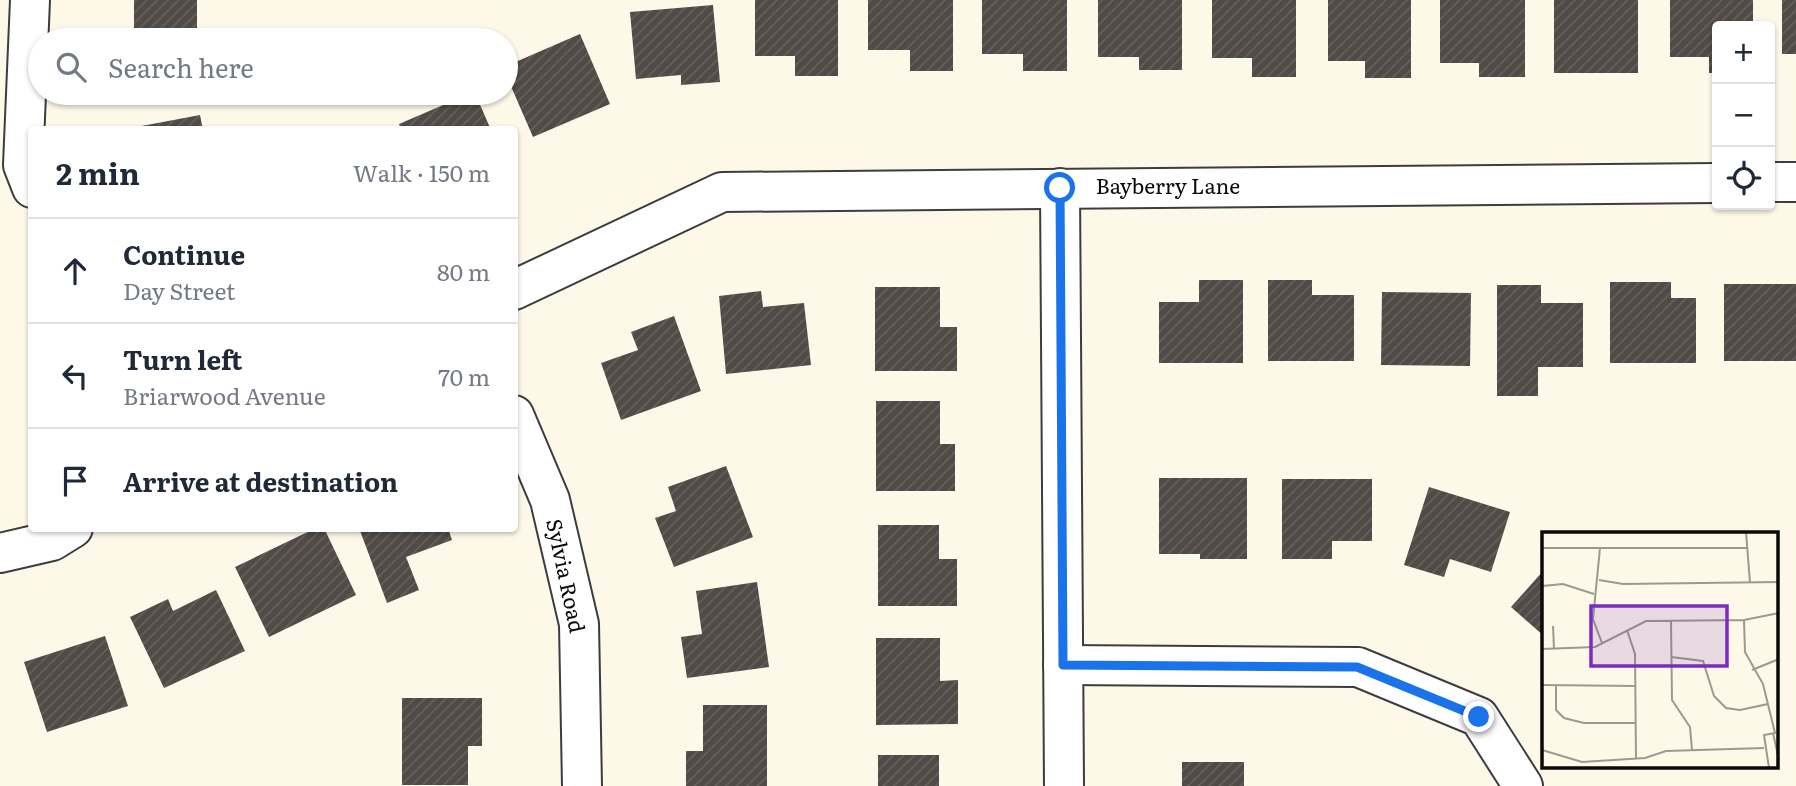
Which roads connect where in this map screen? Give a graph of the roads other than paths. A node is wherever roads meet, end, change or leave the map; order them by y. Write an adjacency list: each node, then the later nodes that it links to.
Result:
1 (30, 0): 2 (street)
2 (29, 28)
3 (28, 47): 4 (street)
4 (28, 178)
5 (1796, 182): 7 (street)
6 (1712, 183): 8 (street, Bayberry Lane)
7 (1775, 183)
8 (1060, 188): 9 (street, Bayberry Lane); 13 (street)
9 (518, 288)
10 (518, 424): 14 (street, Sylvia Road)
11 (67, 532): 12 (street)
12 (0, 553)
13 (1063, 665): 15 (street); 16 (street)
14 (582, 786)
15 (1064, 786)
16 (1523, 786)

